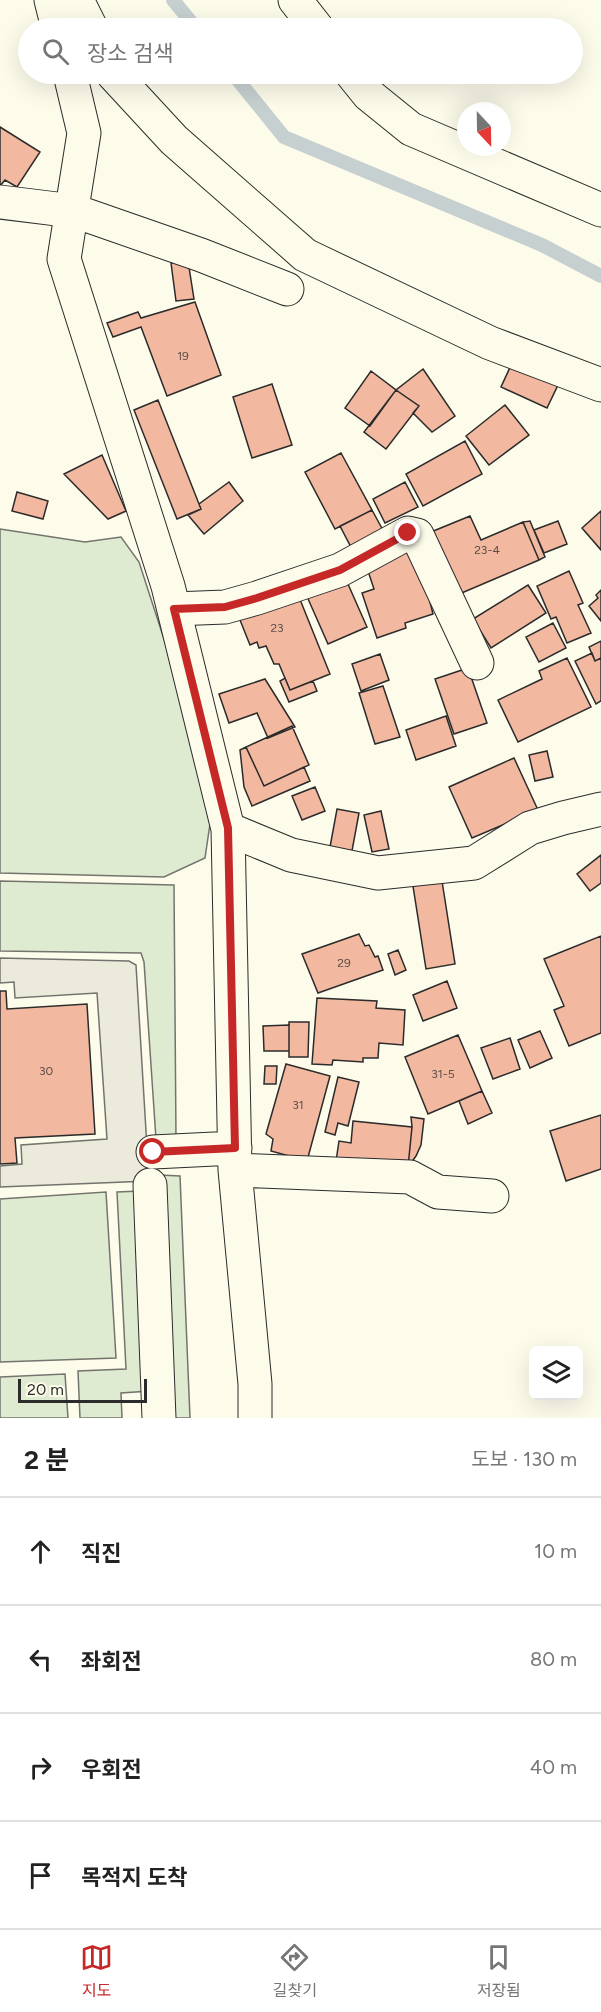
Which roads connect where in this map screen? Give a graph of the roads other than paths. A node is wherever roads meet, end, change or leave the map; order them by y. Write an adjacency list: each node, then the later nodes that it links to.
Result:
1 (51, 0): 4 (street)
2 (77, 0): 5 (street)
3 (295, 0): 6 (street)
4 (56, 18)
5 (86, 18)
6 (309, 18)
7 (72, 84): 12 (street)
8 (122, 84): 14 (street)
9 (360, 84): 11 (street)
10 (0, 202): 12 (street)
11 (601, 210)
12 (73, 212): 13 (street); 15 (street)
13 (287, 288)
14 (601, 385)
15 (174, 609): 16 (street); 18 (street)
16 (477, 663)
17 (601, 809): 18 (street)
18 (228, 828): 20 (street)
19 (153, 1152): 20 (street)
20 (235, 1159): 22 (street); 23 (street)
21 (150, 1185): 24 (street)
22 (492, 1196)
23 (255, 1384): 25 (street); 26 (street)
24 (159, 1418)
25 (255, 1418)
26 (278, 1418)

